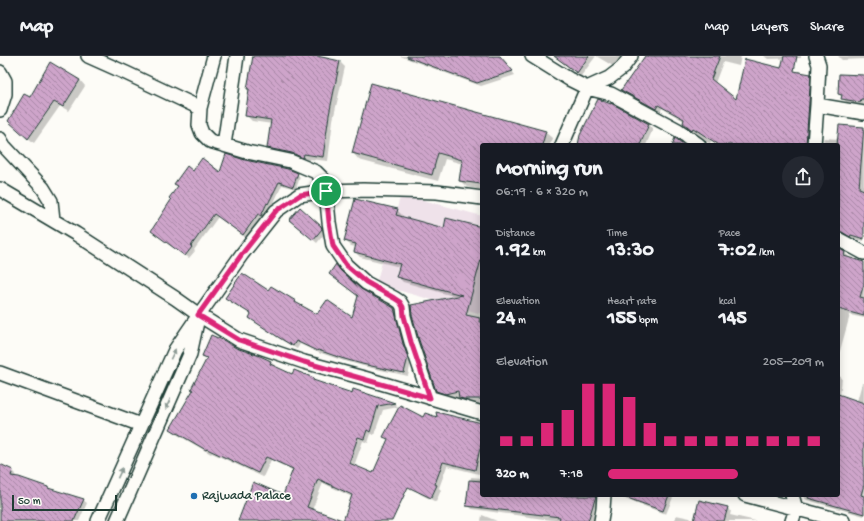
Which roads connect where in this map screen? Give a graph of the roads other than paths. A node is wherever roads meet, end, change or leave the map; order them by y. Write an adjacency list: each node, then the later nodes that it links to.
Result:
1 (88, 56): 10 (street)
2 (214, 56): 10 (street)
3 (237, 56): 17 (street)
4 (532, 56): 8 (street)
5 (631, 56): 8 (street)
6 (816, 56): 9 (street)
7 (0, 72): 11 (street)
8 (587, 88): 14 (street); 15 (street)
9 (817, 105): 12 (street); 16 (street)
10 (200, 108): 17 (street)
11 (0, 110)
12 (864, 113)
13 (0, 139): 21 (street)
14 (563, 143)
15 (696, 143)
16 (814, 143)
17 (224, 146): 19 (street)
18 (0, 189): 21 (street)
19 (326, 191): 20 (street); 24 (street); 26 (street)
20 (480, 198)
21 (53, 220): 24 (street)
22 (840, 241): 23 (street)
23 (864, 253)
24 (198, 315): 26 (street); 28 (street, one-way to 24); 34 (street, one-way to 34)
25 (0, 372): 28 (street)
26 (430, 398): 27 (street)
27 (480, 412)
28 (141, 426): 33 (street, one-way to 28)
29 (604, 497): 35 (street)
30 (750, 497): 32 (street)
31 (792, 497): 32 (street)
32 (794, 515): 36 (street)
33 (98, 521)
34 (117, 521)
35 (600, 521)
36 (843, 521)

